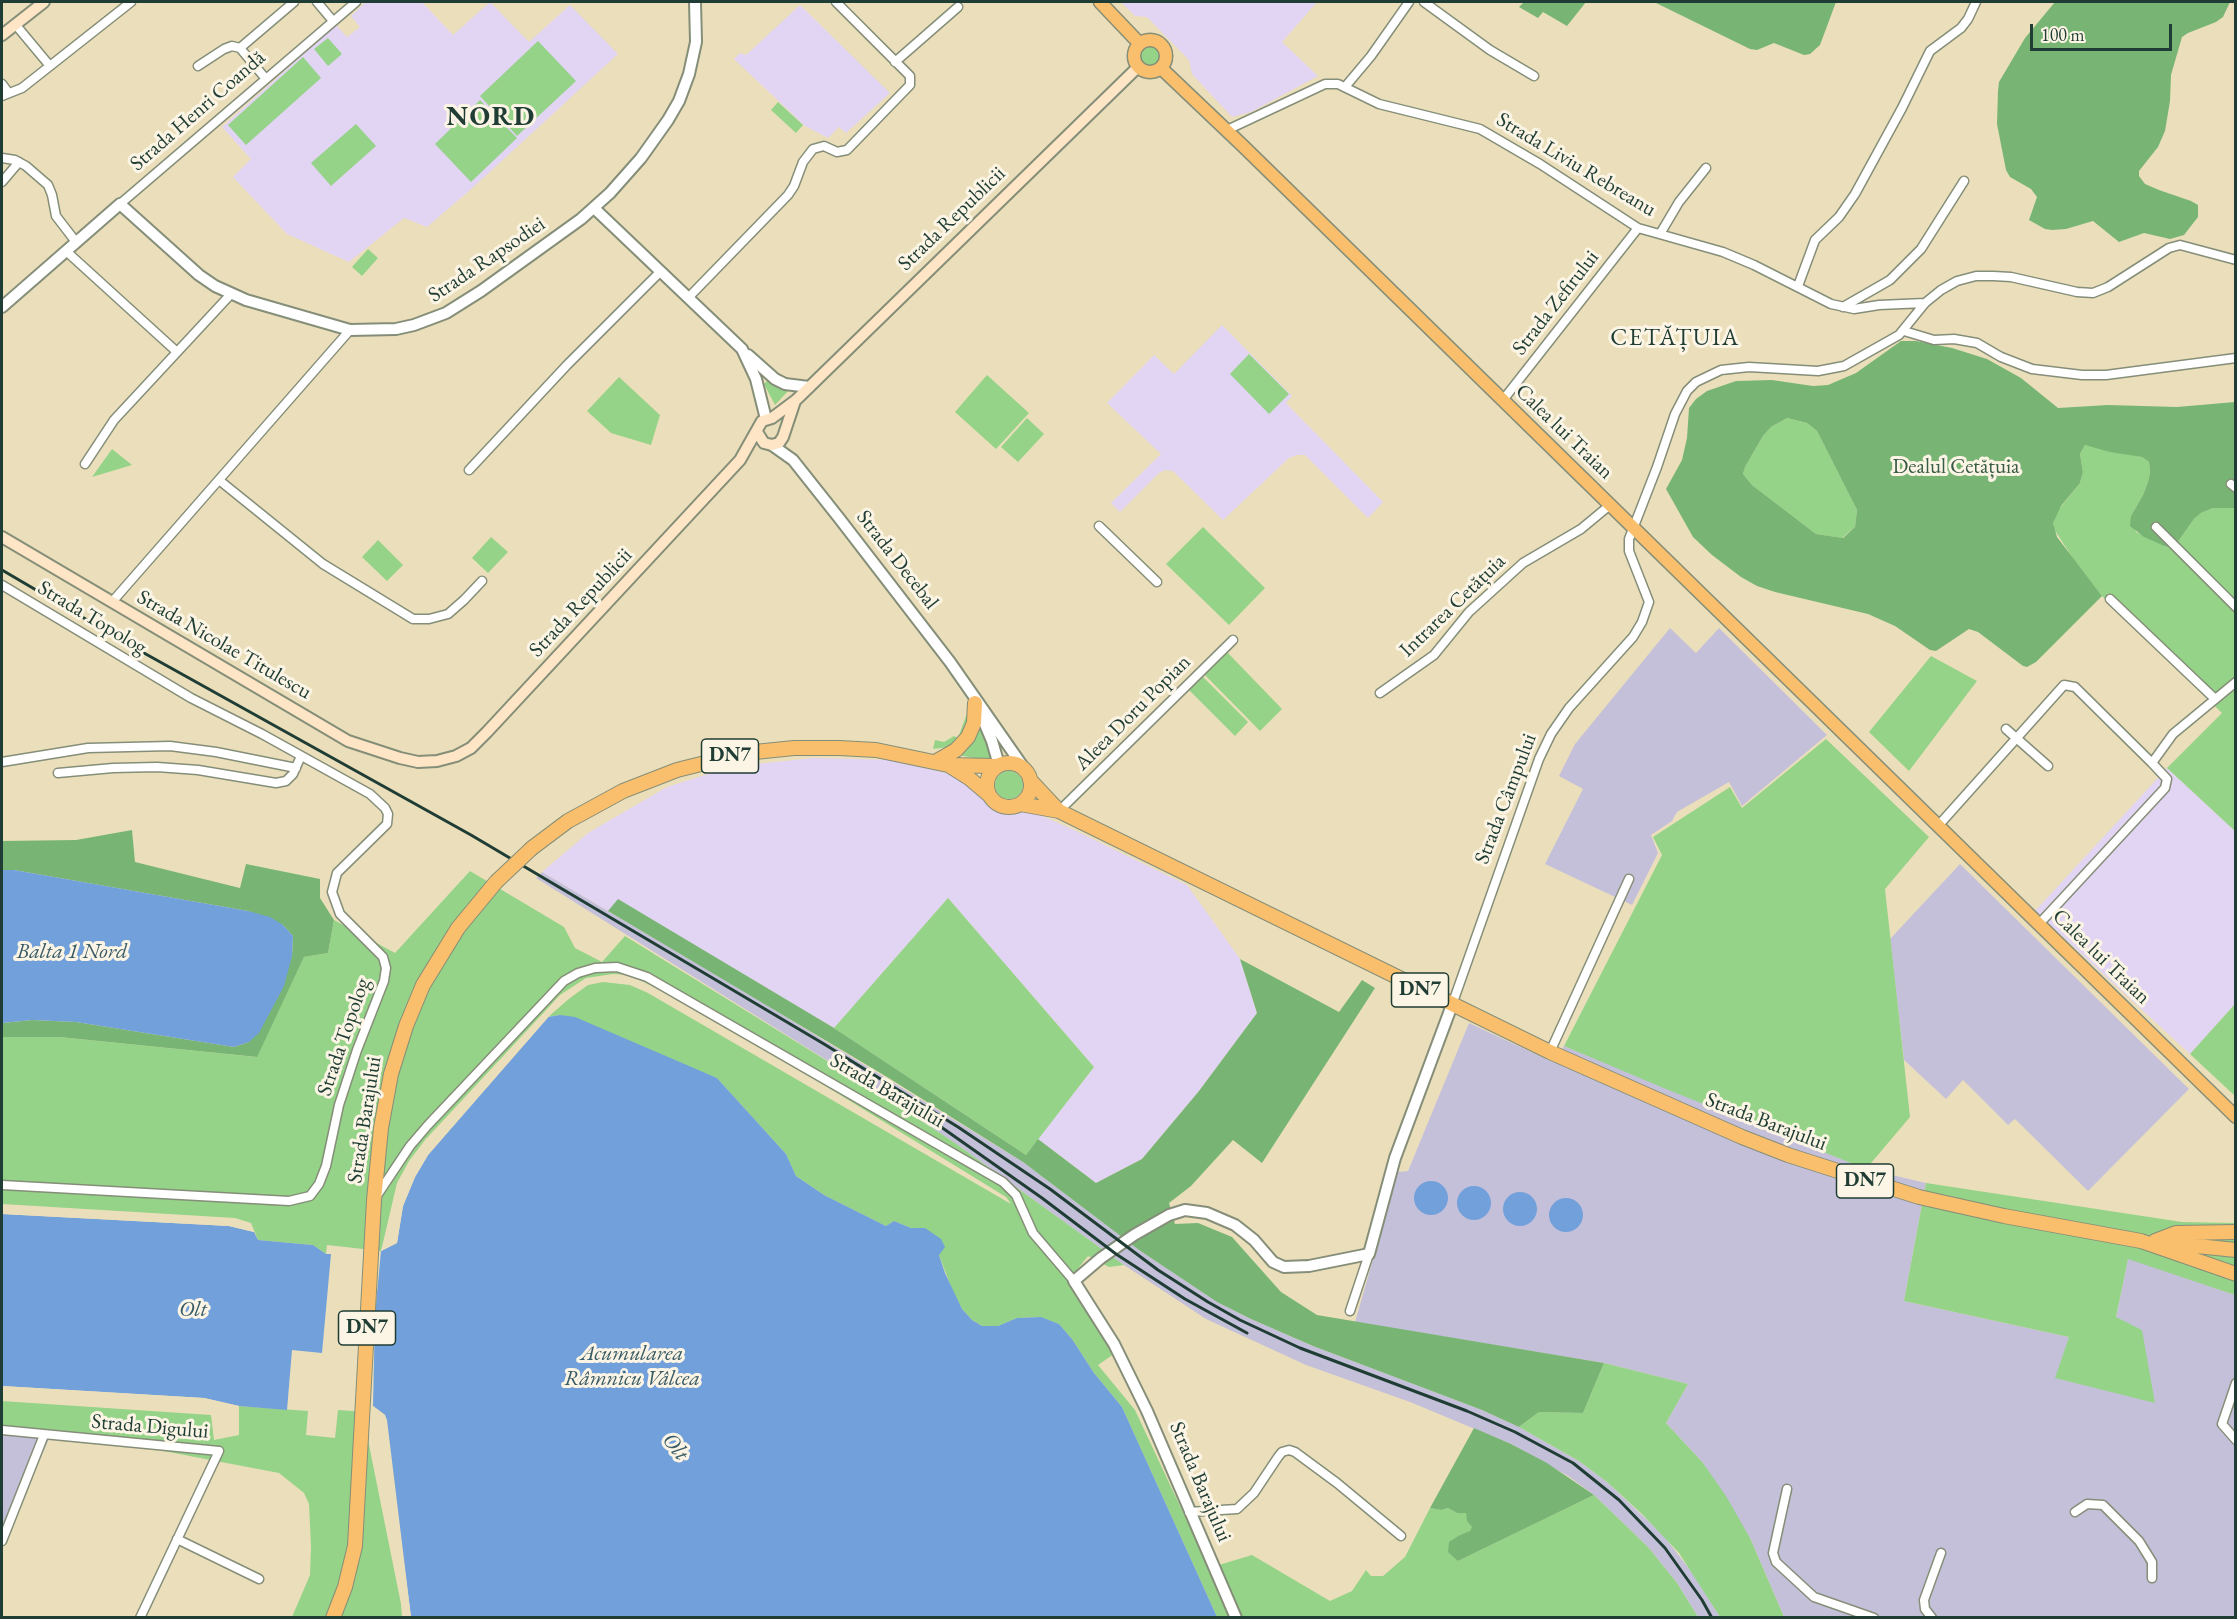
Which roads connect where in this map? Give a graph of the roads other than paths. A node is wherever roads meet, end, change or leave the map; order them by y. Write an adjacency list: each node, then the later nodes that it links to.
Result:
1 (44, 2): 14 (main road)
2 (293, 2): 17 (street)
3 (317, 2): 13 (street)
4 (356, 2): 13 (street, Strada Henri Coandă)
5 (695, 2): 35 (street, Strada Rapsodiei)
6 (836, 2): 18 (street)
7 (1100, 2): 16 (main road)
8 (1409, 2): 26 (street)
9 (1424, 2): 23 (street)
10 (1976, 2): 42 (street)
11 (126, 3): 19 (street)
12 (958, 7): 18 (street)
13 (333, 21): 24 (street, Strada Henri Coandă)
14 (15, 24): 15 (main road); 19 (street)
15 (2, 35)
16 (1139, 43): 21 (main road); 22 (main road)
17 (240, 48): 20 (street); 24 (street)
18 (896, 62): 44 (street)
19 (50, 66): 27 (street)
20 (198, 66)
21 (1138, 67): 22 (main road); 53 (main road, Strada Republicii)
22 (1161, 68): 28 (main road, Calea lui Traian)
23 (1534, 76)
24 (266, 79): 34 (street, Strada Henri Coandă)
25 (2, 84): 27 (street)
26 (1345, 87): 28 (street, Strada Liviu Rebreanu); 36 (street, Strada Liviu Rebreanu)
27 (5, 94)
28 (1227, 130): 55 (main road, Calea lui Traian)
29 (2, 158): 30 (street)
30 (19, 162): 33 (street); 38 (street)
31 (1706, 168): 37 (street)
32 (1965, 181): 47 (street)
33 (2, 182)
34 (120, 204): 38 (street, Strada Henri Coandă); 43 (street, Strada Rapsodiei)
35 (594, 208): 41 (street); 48 (street, Strada Rapsodiei)
36 (1638, 228): 37 (street, Strada Liviu Rebreanu); 55 (street, Strada Zefirului)
37 (1660, 234): 42 (street, Strada Liviu Rebreanu)
38 (76, 242): 39 (street, Strada Henri Coandă)
39 (66, 251): 46 (street, Strada Henri Coandă); 51 (street)
40 (2235, 260): 45 (street)
41 (660, 272): 44 (street); 63 (street)
42 (1798, 286): 47 (street, Strada Liviu Rebreanu)
43 (231, 294): 48 (street, Strada Rapsodiei); 51 (street)
44 (688, 298): 50 (street)
45 (1925, 303): 47 (street, Strada Liviu Rebreanu); 49 (street)
46 (2, 307)
47 (1843, 307)
48 (350, 330): 64 (street)
49 (1904, 331): 52 (street); 68 (street)
50 (742, 349): 53 (street); 56 (street)
51 (177, 352): 62 (street)
52 (2235, 358)
53 (809, 387): 54 (main road, Strada Republicii)
54 (796, 400): 56 (main road, Strada Republicii); 58 (main road, Strada Republicii)
55 (1503, 400): 65 (main road, Calea lui Traian)
56 (769, 418): 57 (main road, Strada Republicii); 58 (main road)
57 (757, 432): 59 (main road); 60 (main road, Strada Republicii)
58 (784, 434): 59 (main road, Strada Republicii); 61 (street, Strada Decebal)
59 (770, 445): 60 (main road, Strada Republicii); 61 (street, Strada Decebal)
60 (744, 456): 86 (main road, Strada Republicii)
61 (794, 460): 78 (street, Strada Decebal)
62 (85, 464)
63 (468, 470)
64 (219, 480): 70 (street); 74 (street)
65 (1610, 505): 68 (main road, Calea lui Traian); 79 (street, Intrarea Cetățuia)
66 (1099, 526): 71 (street)
67 (2156, 527): 75 (street)
68 (1634, 529): 97 (main road, Calea lui Traian); 100 (street, Strada Câmpului)
69 (2, 537): 74 (main road, Strada Nicolae Titulescu)
70 (482, 580)
71 (1157, 582)
72 (2, 585): 84 (street, Strada Topolog)
73 (2110, 599): 80 (street)
74 (112, 602): 86 (main road, Strada Nicolae Titulescu)
75 (2235, 607)
76 (1233, 640): 96 (street, Aleea Doru Popian)
77 (2235, 682): 80 (street)
78 (967, 686): 81 (street, Strada Decebal); 93 (street, Strada Decebal)
79 (1380, 693)
80 (2214, 698): 88 (street)
81 (975, 703): 87 (highway); 89 (street, Strada Decebal)
82 (2006, 729): 83 (street)
83 (2017, 738): 88 (street); 90 (street); 97 (street)
84 (302, 756): 91 (street); 103 (street, Strada Topolog)
85 (2, 762): 91 (street)
86 (437, 762)
87 (942, 763): 89 (highway, Strada Barajului / DN7); 94 (highway, Strada Barajului / DN7); 104 (highway, Strada Barajului / DN7, bridge)
88 (2152, 764): 99 (street)
89 (998, 765): 93 (highway, DN7); 94 (highway)
90 (2048, 766)
91 (296, 768): 92 (street)
92 (58, 773)
93 (1028, 775): 95 (highway); 96 (highway, Strada Barajului / DN7)
94 (989, 795): 95 (highway, DN7)
95 (1020, 804): 96 (highway, Strada Barajului / DN7)
96 (1059, 812): 100 (highway, Strada Barajului / DN7)
97 (1938, 826): 99 (main road, Calea lui Traian)
98 (1629, 879): 101 (street)
99 (2039, 924): 102 (main road, Calea lui Traian)
100 (1452, 1005): 101 (highway, Strada Barajului / DN7); 108 (street)
101 (1550, 1052): 106 (highway, Strada Barajului / DN7)
102 (2235, 1117)
103 (2, 1185)
104 (374, 1200): 110 (street, Strada Barajului); 126 (highway, Strada Barajului / DN7)
105 (2235, 1232): 106 (highway)
106 (2148, 1241): 107 (highway, DN7); 109 (highway, DN7)
107 (2235, 1250)
108 (1369, 1254): 110 (street); 111 (street)
109 (2235, 1274)
110 (1074, 1281): 117 (street, Strada Barajului)
111 (1350, 1311)
112 (2235, 1383): 115 (street)
113 (2, 1430): 114 (street, Strada Digului)
114 (44, 1435): 120 (street, Strada Digului); 121 (street)
115 (2235, 1440)
116 (1787, 1489): 128 (street)
117 (1189, 1512): 119 (street); 127 (street, Strada Barajului)
118 (2075, 1512): 123 (street)
119 (1401, 1536)
120 (177, 1539): 124 (street); 125 (street, Strada Digului)
121 (2, 1541)
122 (1941, 1553): 129 (street)
123 (2152, 1578)
124 (260, 1579)
125 (140, 1617)
126 (333, 1617)
127 (1236, 1617)
128 (1874, 1617)
129 (1932, 1617)

